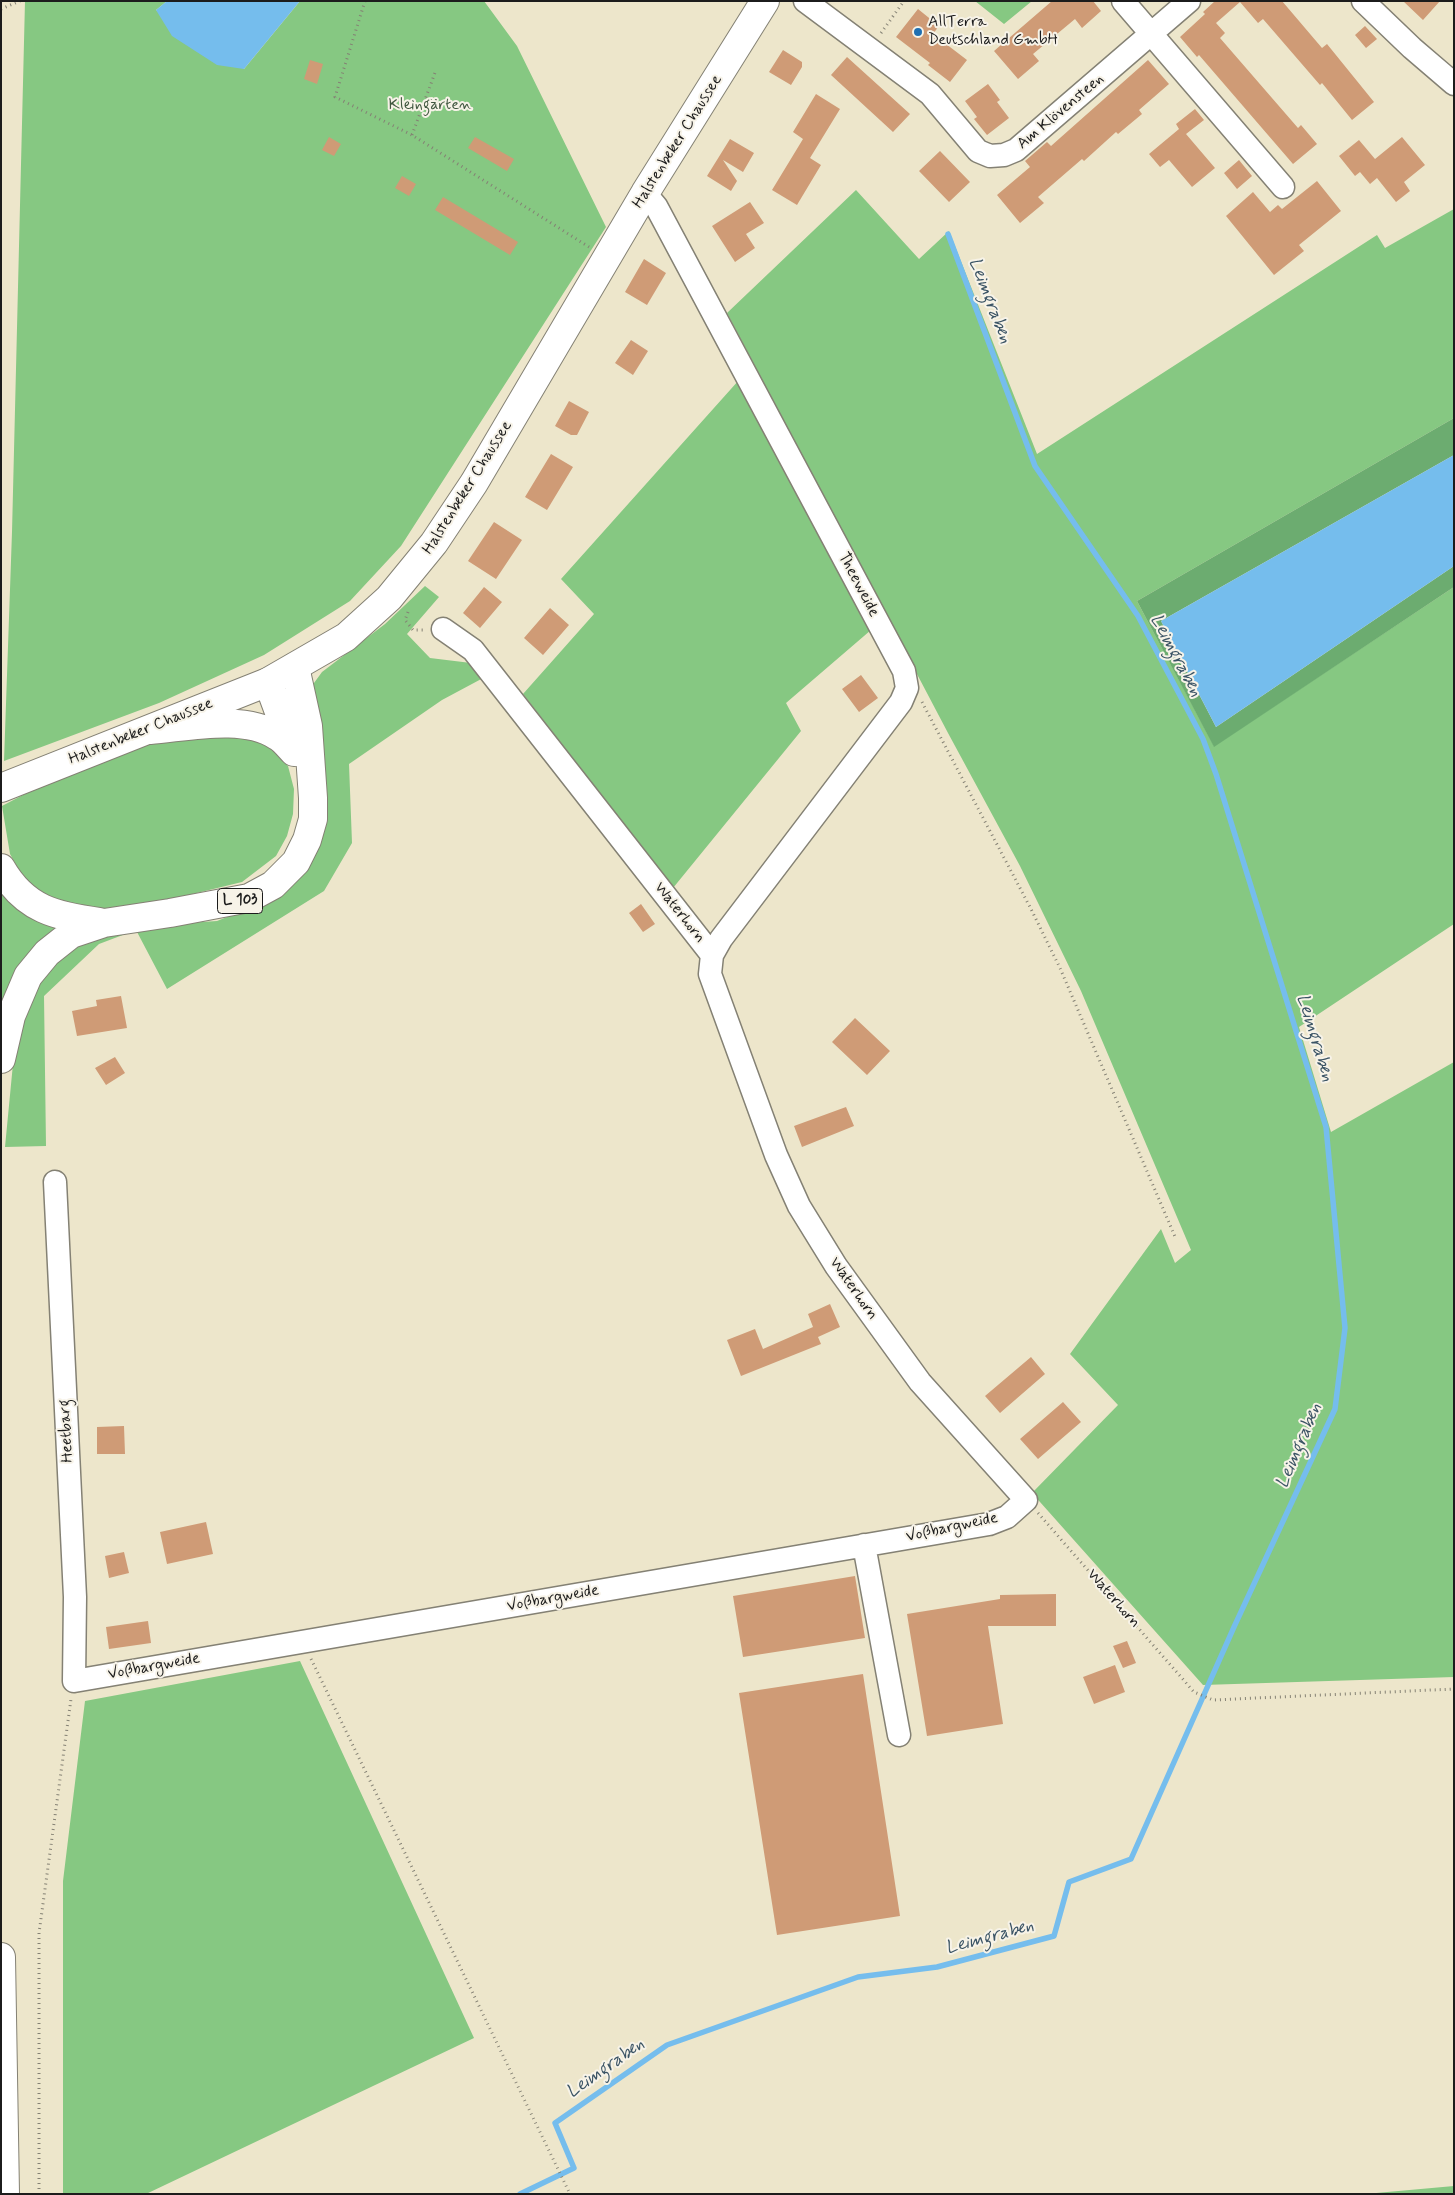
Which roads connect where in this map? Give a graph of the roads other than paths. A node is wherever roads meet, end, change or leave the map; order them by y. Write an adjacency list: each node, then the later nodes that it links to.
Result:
1 (765, 1): 9 (main road, Halstenbeker Chaussee)
2 (805, 1): 6 (street, Am Klövensteen)
3 (1123, 1): 6 (street)
4 (1189, 1): 6 (street, Am Klövensteen)
5 (1363, 1): 7 (street)
6 (1151, 34): 8 (street)
7 (1454, 84)
8 (1283, 187)
9 (646, 193): 11 (main road, Halstenbeker Chaussee); 19 (street, Theeweide)
10 (443, 629): 19 (street, Waterhorn)
11 (296, 667): 12 (main road, Halstenbeker Chaussee); 16 (main road, L 103)
12 (268, 682): 13 (main road, Halstenbeker Chaussee); 14 (main road, L 103)
13 (150, 730): 14 (main road, L 103); 15 (main road, Halstenbeker Chaussee)
14 (294, 752): 16 (main road, L 103)
15 (1, 788)
16 (313, 798): 18 (main road, L 103)
17 (1, 868): 18 (main road, L 103)
18 (104, 923): 20 (main road, L 103)
19 (712, 955): 22 (street, Waterhorn)
20 (1, 1059)
21 (55, 1182): 24 (street, Heetbarg)
22 (1026, 1500): 23 (street, Voßbargweide)
23 (864, 1545): 24 (street, Voßbargweide); 25 (street)
24 (74, 1681)
25 (899, 1735)
26 (1, 1957): 27 (main road)
27 (5, 2194)

